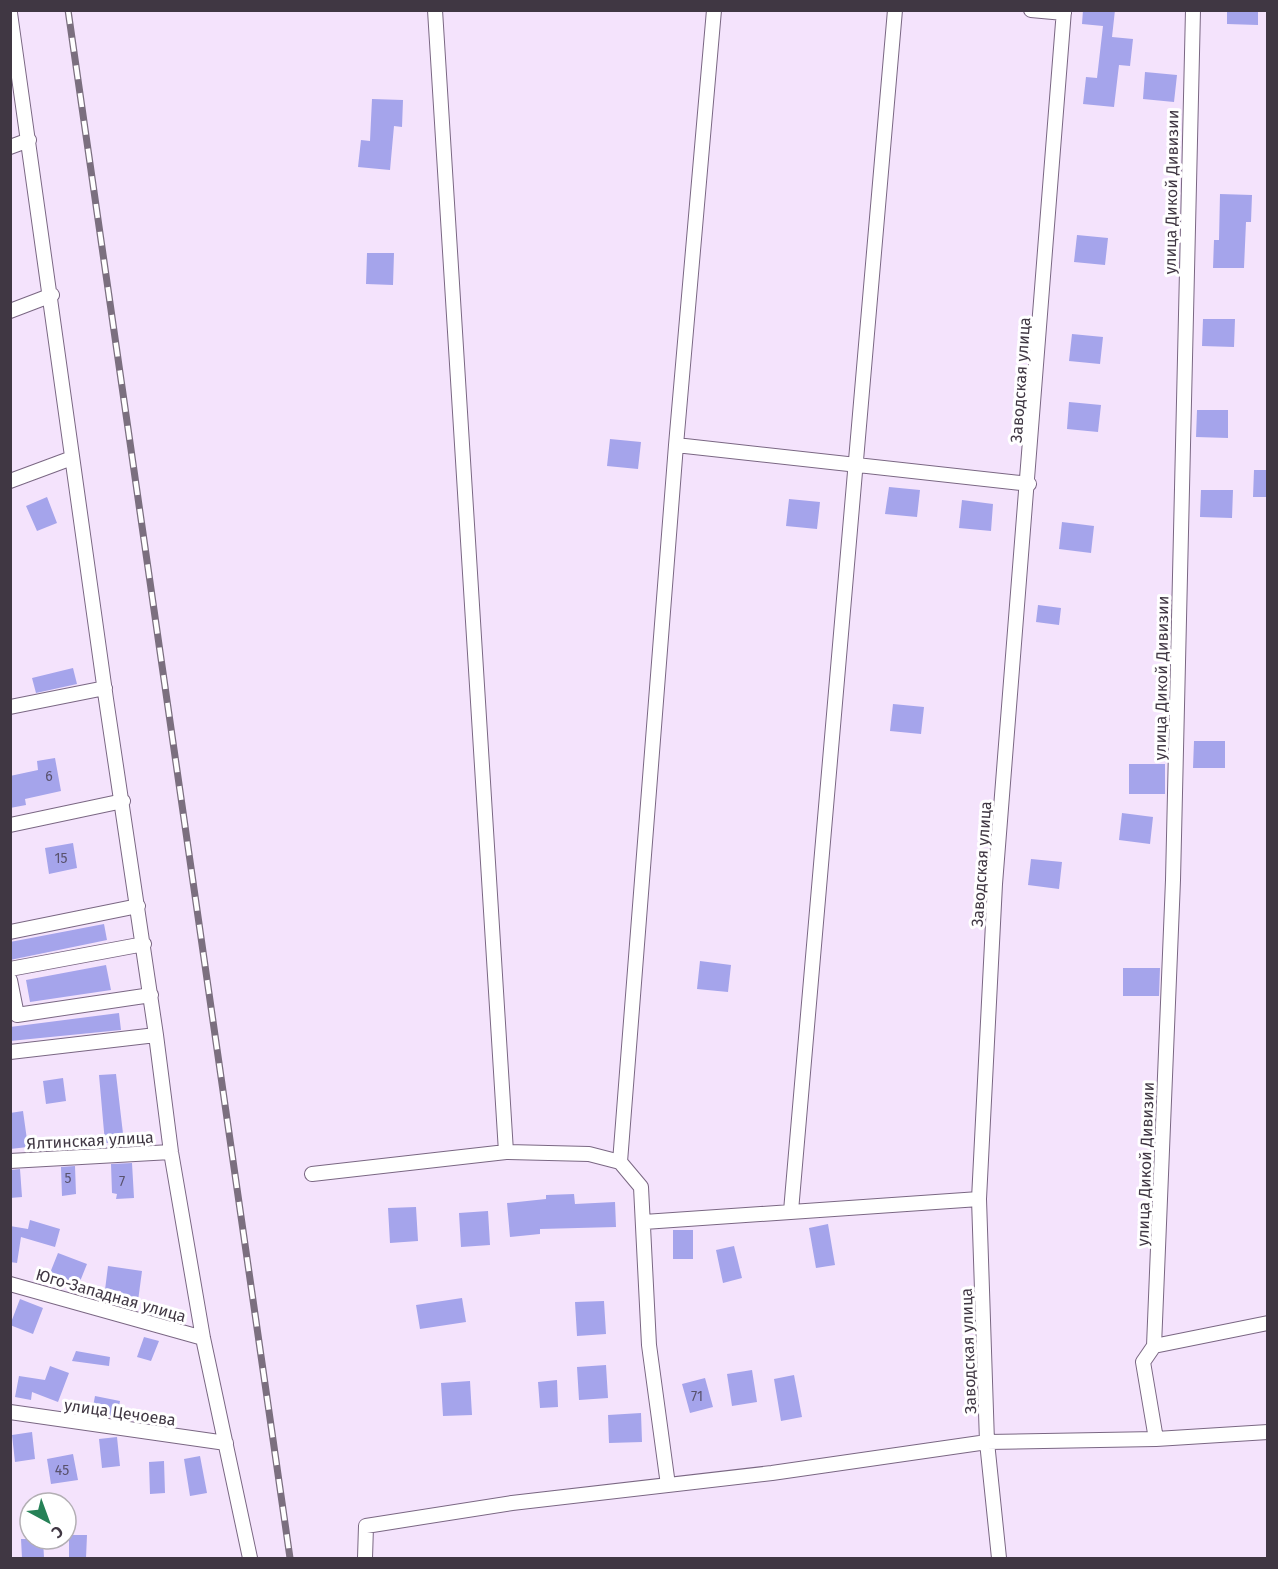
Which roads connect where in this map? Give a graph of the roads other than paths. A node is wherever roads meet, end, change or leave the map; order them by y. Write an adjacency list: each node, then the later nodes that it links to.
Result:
1 (435, 10): 30 (street)
2 (714, 10): 12 (street)
3 (894, 10): 14 (street)
4 (1031, 10): 6 (street)
5 (1193, 10): 40 (street, улица Дикой Дивизии)
6 (1064, 12): 16 (street, Заводская улица)
7 (10, 13): 8 (street)
8 (29, 140): 9 (street); 10 (street)
9 (10, 147)
10 (51, 294): 11 (street); 13 (street)
11 (10, 310)
12 (676, 445): 14 (street); 32 (street)
13 (72, 458): 15 (street); 17 (street)
14 (854, 465): 16 (street); 35 (street)
15 (10, 481)
16 (1029, 484): 34 (street, Заводская улица)
17 (105, 688): 18 (street); 19 (street)
18 (10, 707)
19 (123, 801): 20 (street); 21 (street)
20 (10, 825)
21 (138, 906): 22 (street); 23 (street)
22 (10, 932)
23 (144, 944): 24 (street); 26 (street)
24 (10, 969)
25 (10, 980): 26 (street)
26 (150, 995): 27 (street)
27 (156, 1035): 28 (street); 29 (street)
28 (10, 1052)
29 (171, 1152): 31 (street, Ялтинская улица); 39 (street)
30 (506, 1152): 32 (street); 33 (street)
31 (10, 1161)
32 (620, 1162): 36 (street)
33 (312, 1174)
34 (979, 1199): 35 (street); 44 (street, Заводская улица)
35 (791, 1211): 36 (street)
36 (644, 1222): 46 (street)
37 (10, 1284): 39 (street, Юго-Западная улица)
38 (1268, 1323): 40 (street)
39 (203, 1338): 45 (street)
40 (1154, 1346): 43 (street, улица Дикой Дивизии)
41 (10, 1412): 45 (street, улица Цечоева)
42 (1268, 1432): 43 (street)
43 (1156, 1438): 44 (street)
44 (987, 1442): 46 (street); 49 (street, Заводская улица)
45 (226, 1443): 47 (street)
46 (668, 1485): 48 (street)
47 (250, 1558)
48 (365, 1558)
49 (999, 1558)

